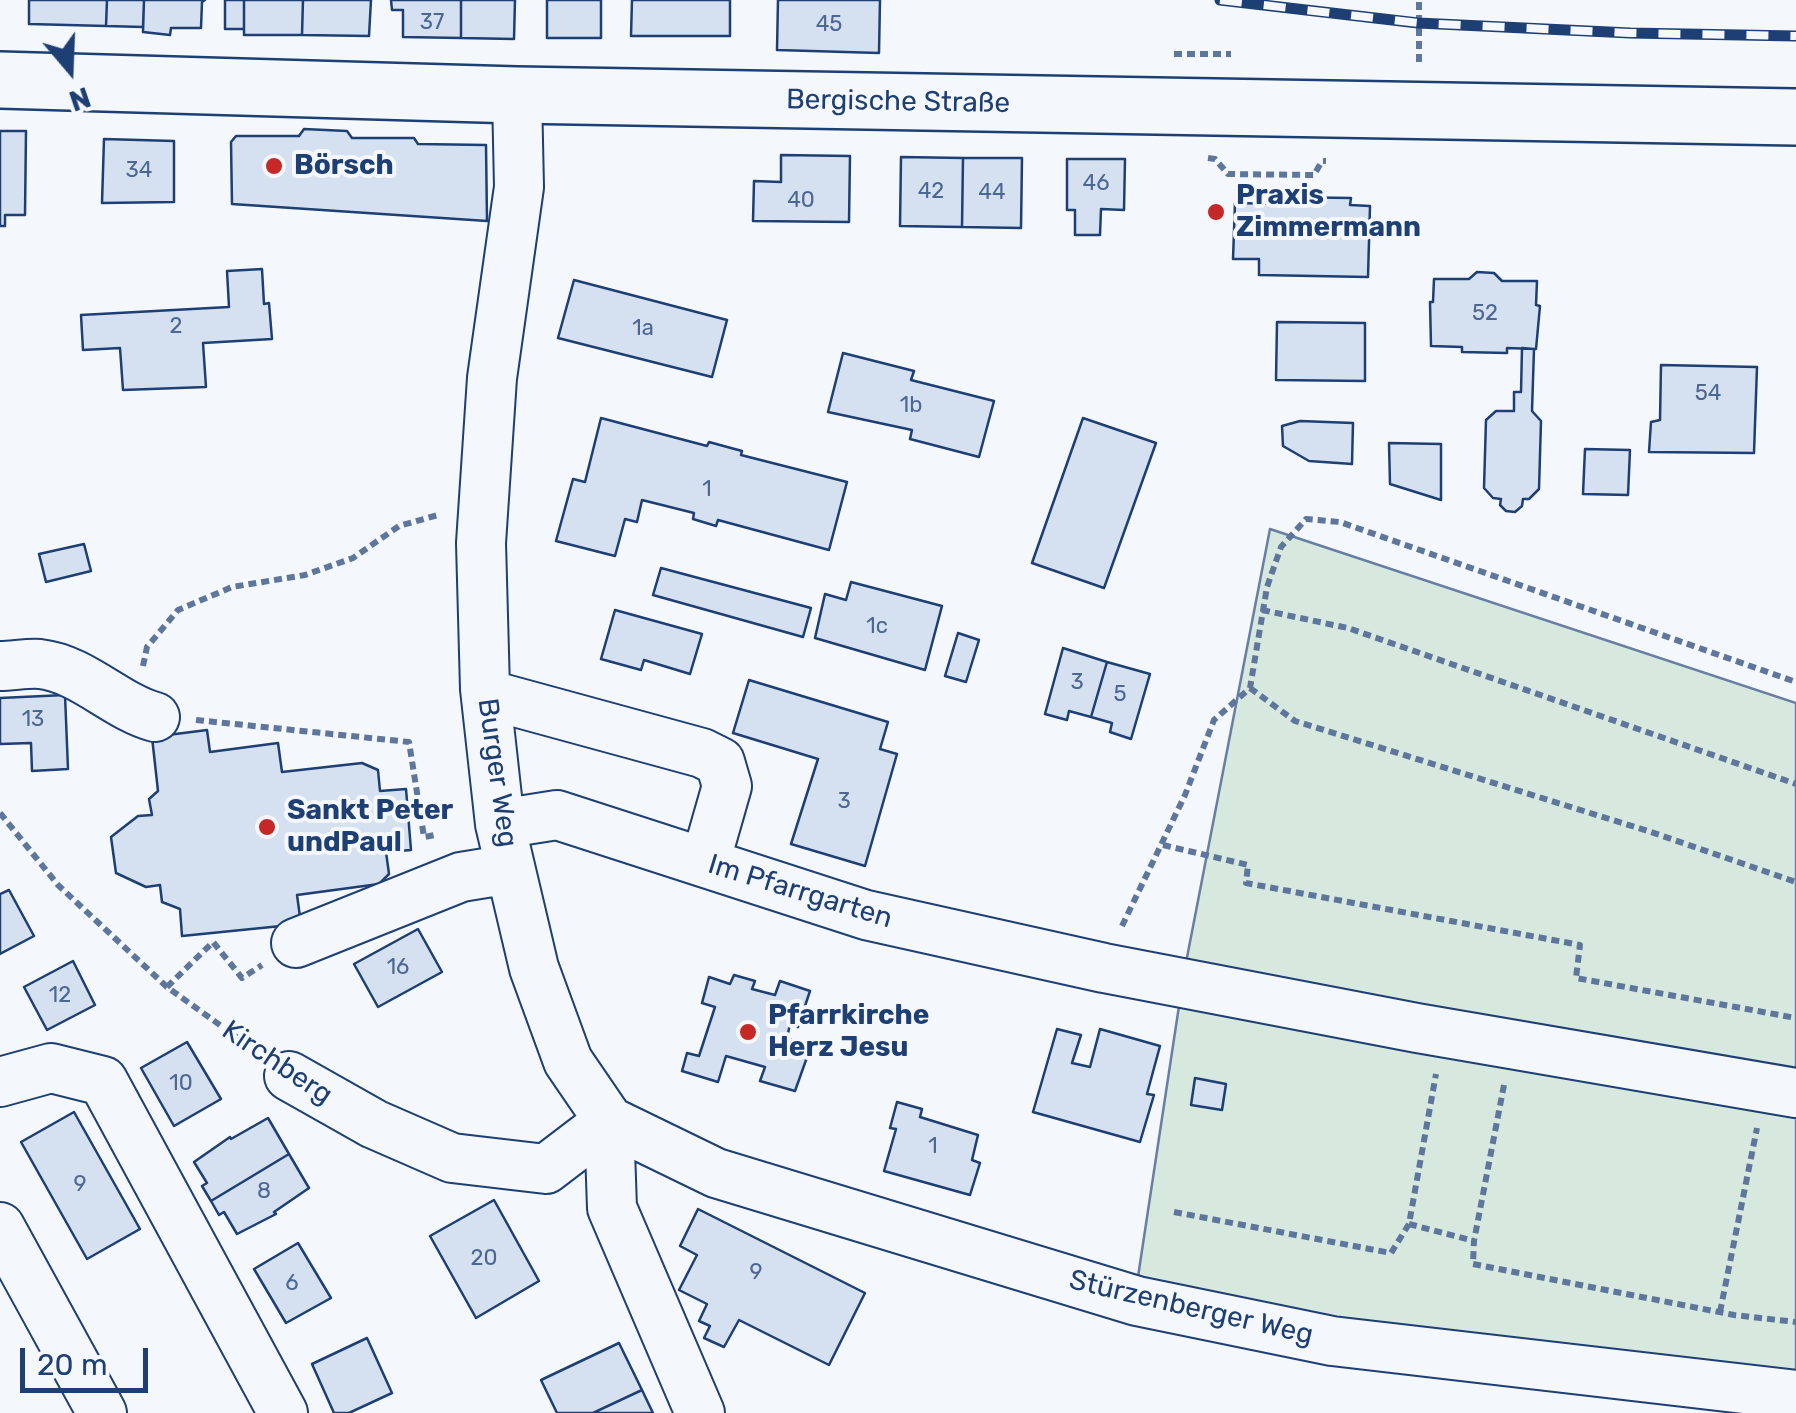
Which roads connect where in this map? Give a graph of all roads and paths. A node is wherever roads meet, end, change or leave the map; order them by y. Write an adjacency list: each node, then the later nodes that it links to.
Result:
1 (1419, 0): 2 (path)
2 (1419, 68)
3 (0, 80): 4 (main road, Bergische Straße)
4 (517, 96): 5 (main road, Bergische Straße); 6 (street, Burger Weg)
5 (1796, 116)
6 (484, 502): 11 (street, Burger Weg); 12 (path)
7 (1262, 610): 9 (path); 10 (path); 13 (path)
8 (0, 666): 12 (street)
9 (1796, 682)
10 (1250, 688): 15 (path); 18 (path)
11 (486, 694): 16 (street, Burger Weg); 17 (street)
12 (145, 714): 16 (path)
13 (1796, 784)
14 (0, 813): 22 (path, Kirchberg)
15 (1163, 845): 20 (path); 23 (path)
16 (505, 847): 17 (street, Im Pfarrgarten); 19 (street, Im Pfarrgarten); 29 (street, Burger Weg)
17 (706, 863): 20 (street, Im Pfarrgarten)
18 (1796, 882)
19 (296, 943)
20 (1104, 968): 24 (street, Im Pfarrgarten)
21 (242, 978): 22 (path)
22 (167, 987): 26 (path, Kirchberg)
23 (1796, 1018)
24 (1444, 1033): 25 (street, Im Pfarrgarten); 31 (path)
25 (1512, 1045): 28 (street, Im Pfarrgarten); 33 (path)
26 (289, 1076): 29 (street, Kirchberg)
27 (0, 1082): 38 (street)
28 (1780, 1090): 34 (path)
29 (610, 1121): 36 (street, Stürzenberger Weg); 39 (street)
30 (1174, 1212): 31 (path)
31 (1409, 1224): 33 (path)
32 (0, 1227): 37 (street)
33 (1474, 1241): 34 (path)
34 (1720, 1312): 35 (path)
35 (1796, 1322)
36 (1796, 1396)
37 (102, 1413)
38 (284, 1413)
39 (700, 1413)

